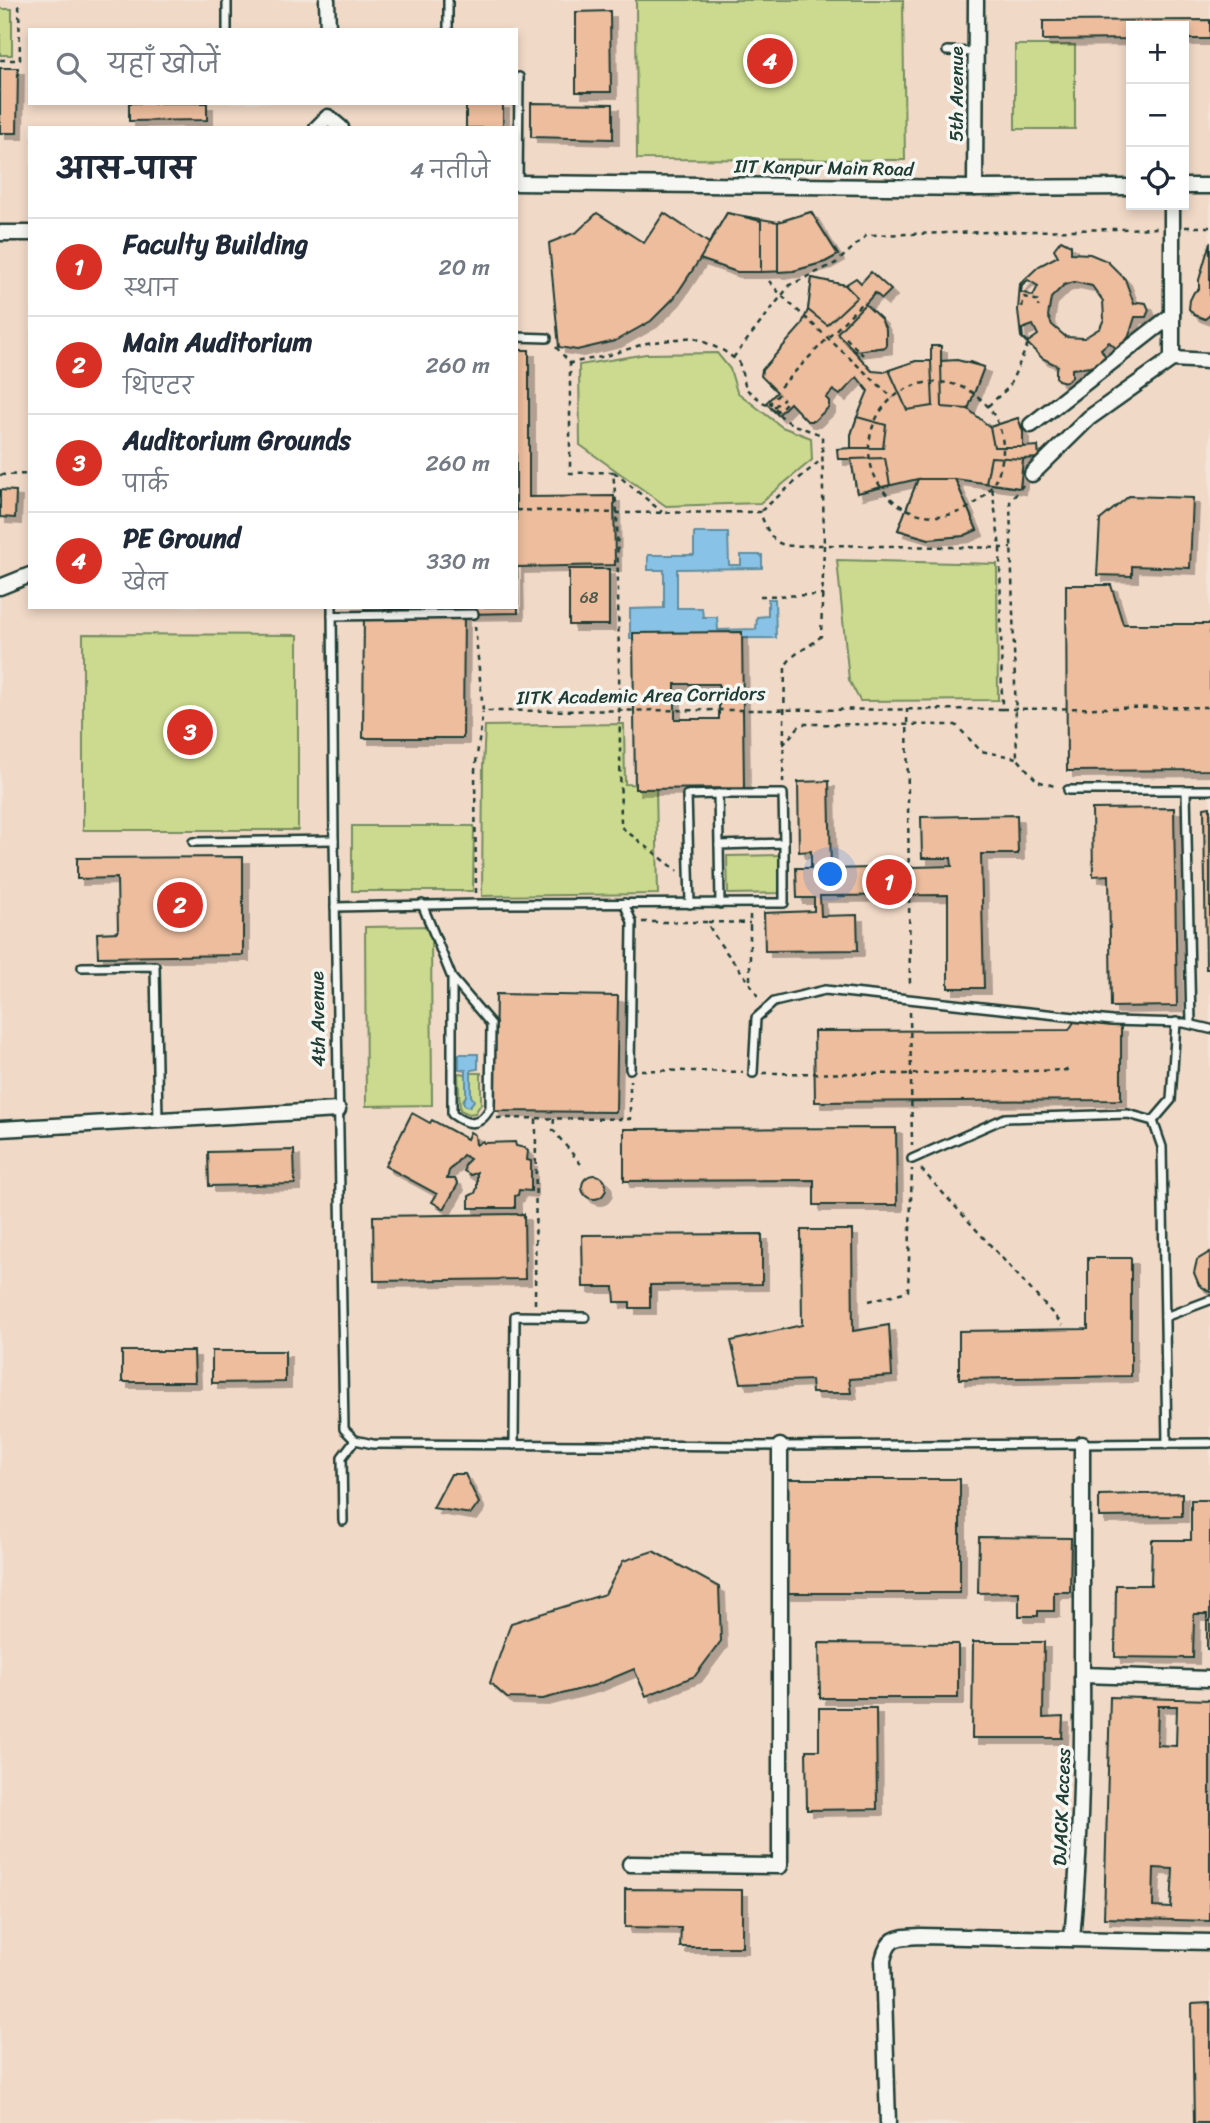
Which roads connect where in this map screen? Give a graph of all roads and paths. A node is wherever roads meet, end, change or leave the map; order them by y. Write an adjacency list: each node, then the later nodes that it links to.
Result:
1 (19, 0): 11 (path)
2 (227, 0): 6 (lane)
3 (327, 0): 7 (street)
4 (449, 0): 8 (lane)
5 (976, 0): 10 (street, 5th Avenue)
6 (226, 28)
7 (328, 28)
8 (448, 28)
9 (947, 51): 10 (lane)
10 (976, 52): 18 (street, 5th Avenue)
11 (0, 60)
12 (519, 76): 13 (lane)
13 (518, 130)
14 (518, 183): 18 (street, IIT Kanpur Main Road)
15 (1189, 186): 16 (street)
16 (1210, 186)
17 (1126, 187): 18 (street, IIT Kanpur Main Road)
18 (975, 188)
19 (1172, 210): 21 (street)
20 (1210, 226): 21 (path)
21 (1172, 228): 25 (path); 29 (street)
22 (0, 233): 23 (street)
23 (28, 233)
24 (769, 281): 25 (path)
25 (780, 295): 31 (path); 36 (path)
26 (864, 301): 31 (path)
27 (1022, 307): 28 (path)
28 (1038, 307)
29 (1172, 315): 37 (street); 47 (street)
30 (518, 337): 32 (lane)
31 (828, 337): 40 (path); 43 (path)
32 (547, 338): 39 (path)
33 (846, 338): 35 (path)
34 (1028, 344): 45 (path)
35 (863, 355)
36 (733, 358): 39 (path); 48 (path)
37 (1172, 359): 38 (street); 51 (street)
38 (1210, 360)
39 (570, 363): 49 (path)
40 (780, 387)
41 (779, 394): 46 (path)
42 (784, 398): 46 (path)
43 (893, 398): 45 (path); 53 (path)
44 (787, 402): 46 (path)
45 (988, 406): 53 (path)
46 (774, 407)
47 (1031, 425)
48 (822, 459): 56 (path); 58 (path)
49 (614, 472): 55 (path); 57 (path)
50 (28, 474): 52 (path)
51 (1032, 474): 60 (path)
52 (0, 475)
53 (992, 487): 59 (path)
54 (518, 510): 57 (path)
55 (662, 512): 56 (path); 57 (path)
56 (760, 512): 58 (path)
57 (617, 513): 71 (path)
58 (824, 545): 59 (path); 63 (path)
59 (1000, 548): 60 (path); 72 (path)
60 (1011, 548): 73 (path)
61 (28, 576): 62 (street)
62 (0, 587)
63 (822, 595): 64 (path); 69 (path)
64 (760, 596)
65 (332, 609): 67 (lane, 4th Avenue)
66 (474, 614): 67 (lane); 74 (path)
67 (332, 616): 83 (lane, 4th Avenue)
68 (1210, 707): 73 (path, IITK Academic Area Corridors)
69 (784, 708): 70 (path, IITK Academic Area Corridors); 71 (path, IITK Academic Area Corridors); 76 (path)
70 (907, 708): 72 (path, IITK Academic Area Corridors); 75 (path)
71 (620, 709): 74 (path, IITK Academic Area Corridors); 87 (path)
72 (1002, 709): 73 (path, IITK Academic Area Corridors)
73 (1014, 709): 77 (path)
74 (483, 711): 89 (path)
75 (909, 725): 76 (path); 77 (path); 101 (path)
76 (782, 746): 82 (path)
77 (1017, 758): 78 (path)
78 (1068, 790): 79 (lane)
79 (1186, 790): 80 (lane); 104 (lane)
80 (1210, 790)
81 (718, 794): 82 (lane); 86 (lane); 87 (lane)
82 (783, 794): 85 (lane)
83 (334, 840): 84 (lane); 94 (lane, 4th Avenue)
84 (193, 842)
85 (784, 844): 86 (lane); 92 (lane)
86 (719, 845): 91 (lane)
87 (689, 880): 90 (lane)
88 (624, 902): 89 (lane); 90 (lane); 95 (lane)
89 (477, 904): 93 (lane)
90 (690, 904): 91 (lane)
91 (720, 904): 92 (lane)
92 (750, 904): 97 (path)
93 (422, 905): 94 (lane); 99 (lane)
94 (335, 907): 110 (lane, 4th Avenue)
95 (632, 922): 96 (path); 106 (lane)
96 (707, 922): 97 (path); 100 (path)
97 (750, 923): 100 (path)
98 (82, 967): 114 (lane)
99 (452, 978): 111 (lane); 111 (lane)
100 (750, 981): 102 (path)
101 (910, 998): 102 (lane); 103 (lane); 109 (path)
102 (765, 1010): 108 (lane)
103 (1176, 1023): 104 (lane); 115 (lane)
104 (1191, 1024): 105 (lane)
105 (1210, 1029)
106 (630, 1069): 108 (path); 113 (path)
107 (1071, 1070): 109 (path)
108 (753, 1073): 109 (path)
109 (910, 1074): 117 (path)
110 (338, 1110): 114 (street); 125 (lane, 4th Avenue)
111 (484, 1118): 112 (path)
112 (536, 1119): 113 (path); 121 (path)
113 (554, 1119): 118 (path)
114 (158, 1121): 116 (street)
115 (1153, 1121): 117 (lane); 123 (lane)
116 (0, 1129)
117 (912, 1159): 120 (path); 124 (path)
118 (584, 1168)
119 (1210, 1300): 123 (lane)
120 (870, 1301)
121 (536, 1316): 122 (lane); 129 (lane)
122 (585, 1317)
123 (1165, 1317): 128 (lane)
124 (1063, 1325)
125 (355, 1440): 129 (lane); 131 (lane)
126 (1210, 1443): 128 (lane)
127 (1082, 1444): 128 (lane); 130 (lane); 132 (street, DJACK Access)
128 (1167, 1444)
129 (514, 1445): 130 (lane)
130 (780, 1446): 134 (street)
131 (343, 1521)
132 (1082, 1675): 133 (street); 135 (street, DJACK Access)
133 (1210, 1679)
134 (630, 1864)
135 (1072, 1939): 136 (street); 137 (street)
136 (1210, 1942)
137 (888, 2123)

